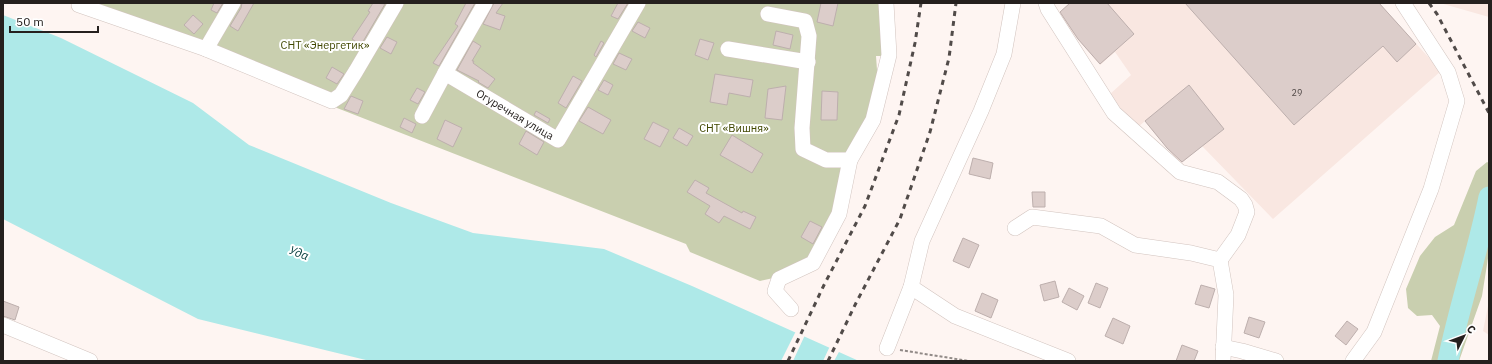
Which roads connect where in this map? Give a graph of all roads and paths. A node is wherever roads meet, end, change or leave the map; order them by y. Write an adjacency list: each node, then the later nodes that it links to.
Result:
1 (233, 3): 11 (street)
2 (396, 3): 11 (street)
3 (485, 3): 14 (street)
4 (638, 3): 14 (street, Огуречная улица)
5 (886, 3): 16 (street)
6 (1012, 3): 19 (street)
7 (1046, 3): 18 (street)
8 (1403, 3): 28 (street)
9 (79, 4): 11 (street)
10 (768, 14): 13 (street)
11 (206, 49)
12 (728, 49): 13 (street)
13 (808, 62): 16 (street)
14 (446, 73): 15 (street)
15 (422, 116)
16 (850, 160): 20 (street)
17 (1015, 228): 18 (street)
18 (1220, 260): 23 (street)
19 (911, 287): 22 (street); 26 (street)
20 (790, 309)
21 (3, 325): 24 (street)
22 (887, 348): 25 (path)
23 (1223, 354): 27 (street)
24 (90, 361)
25 (969, 361)
26 (1068, 361)
27 (1276, 361)
28 (1353, 361)

